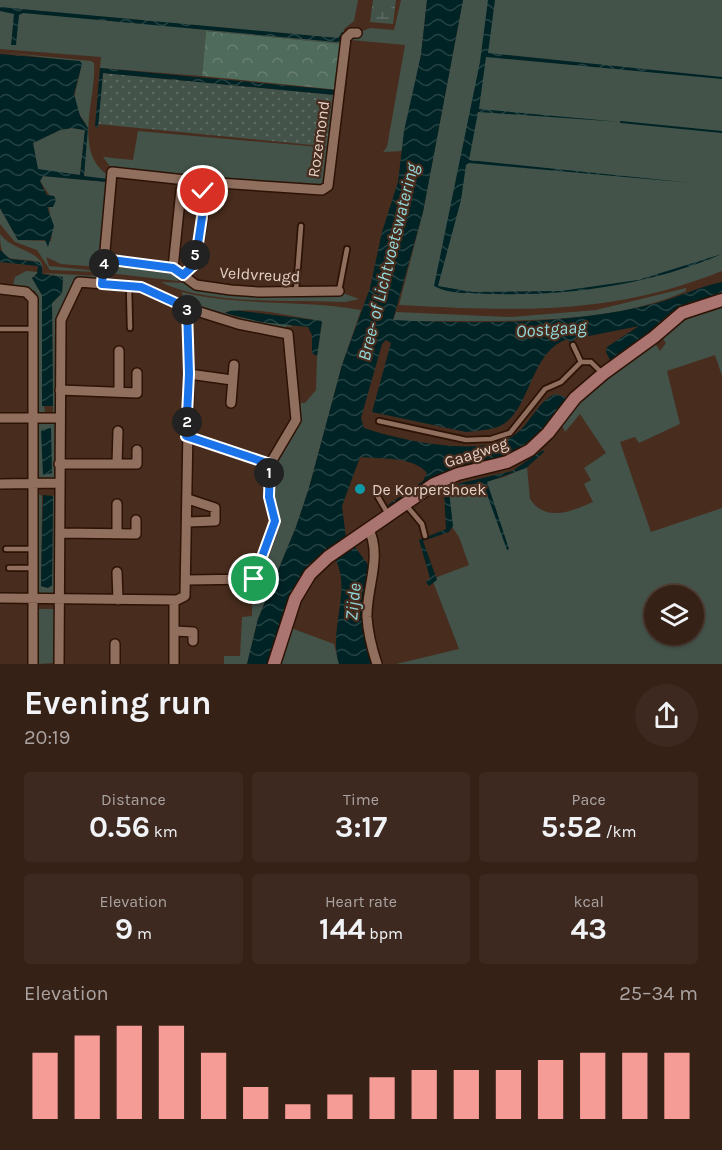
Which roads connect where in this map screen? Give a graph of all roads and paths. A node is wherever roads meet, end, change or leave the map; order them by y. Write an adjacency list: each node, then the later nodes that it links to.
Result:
1 (357, 33): 2 (street, Rozemond)
2 (204, 182): 6 (street, Rozemond); 8 (street)
3 (181, 190): 7 (street)
4 (301, 226): 12 (lane)
5 (347, 249): 13 (lane)
6 (104, 259): 7 (street, Veldvreugd); 9 (street)
7 (173, 268): 8 (street, Veldvreugd)
8 (183, 275): 12 (street, Veldvreugd)
9 (102, 284): 10 (street); 27 (street)
10 (129, 286): 15 (street); 16 (lane)
11 (4, 289): 18 (street)
12 (296, 291): 13 (street, Veldvreugd)
13 (339, 291)
14 (722, 300): 25 (main road, Gaagweg)
15 (187, 308): 24 (street); 39 (street)
16 (130, 328)
17 (0, 329): 18 (lane)
18 (34, 329): 31 (street)
19 (573, 345): 21 (lane)
20 (119, 351): 28 (street)
21 (581, 362): 25 (lane); 33 (lane)
22 (234, 365): 26 (street)
23 (137, 373): 28 (street)
24 (189, 374): 26 (street); 35 (street)
25 (603, 374): 45 (main road, Gaagweg)
26 (232, 380): 29 (street)
27 (60, 390): 28 (street); 32 (street)
28 (119, 392)
29 (231, 403)
30 (0, 418): 31 (street)
31 (33, 418): 32 (street); 40 (street)
32 (59, 418): 37 (street)
33 (379, 421)
34 (118, 431): 38 (street)
35 (186, 436): 39 (street); 44 (street)
36 (137, 450): 38 (street)
37 (59, 464): 38 (street); 41 (street)
38 (117, 464)
39 (270, 464): 59 (street)
40 (33, 483): 41 (street); 42 (street); 55 (street)
41 (59, 483): 51 (street)
42 (0, 484)
43 (378, 497): 47 (lane)
44 (188, 499): 49 (street); 49 (street)
45 (404, 503): 47 (main road, Gaagweg); 53 (lane)
46 (117, 504): 52 (street)
47 (388, 514): 50 (main road, Gaagweg)
48 (136, 520): 52 (street)
49 (188, 522): 59 (street)
50 (368, 528): 72 (main road, Gaagweg); 73 (street)
51 (60, 533): 52 (street); 62 (street)
52 (117, 534)
53 (425, 536)
54 (6, 549): 55 (lane)
55 (32, 549): 57 (street)
56 (9, 568): 57 (lane)
57 (33, 568): 61 (street)
58 (117, 572): 63 (street)
59 (186, 580): 64 (street)
60 (0, 598): 61 (street)
61 (32, 599): 62 (street); 68 (street)
62 (59, 599): 63 (street); 69 (street)
63 (118, 600): 64 (street)
64 (174, 600): 65 (street)
65 (175, 631): 66 (street); 71 (street)
66 (193, 641)
67 (115, 644): 70 (street)
68 (33, 664)
69 (59, 664)
70 (115, 664)
71 (174, 664)
72 (274, 664)
73 (377, 664)

